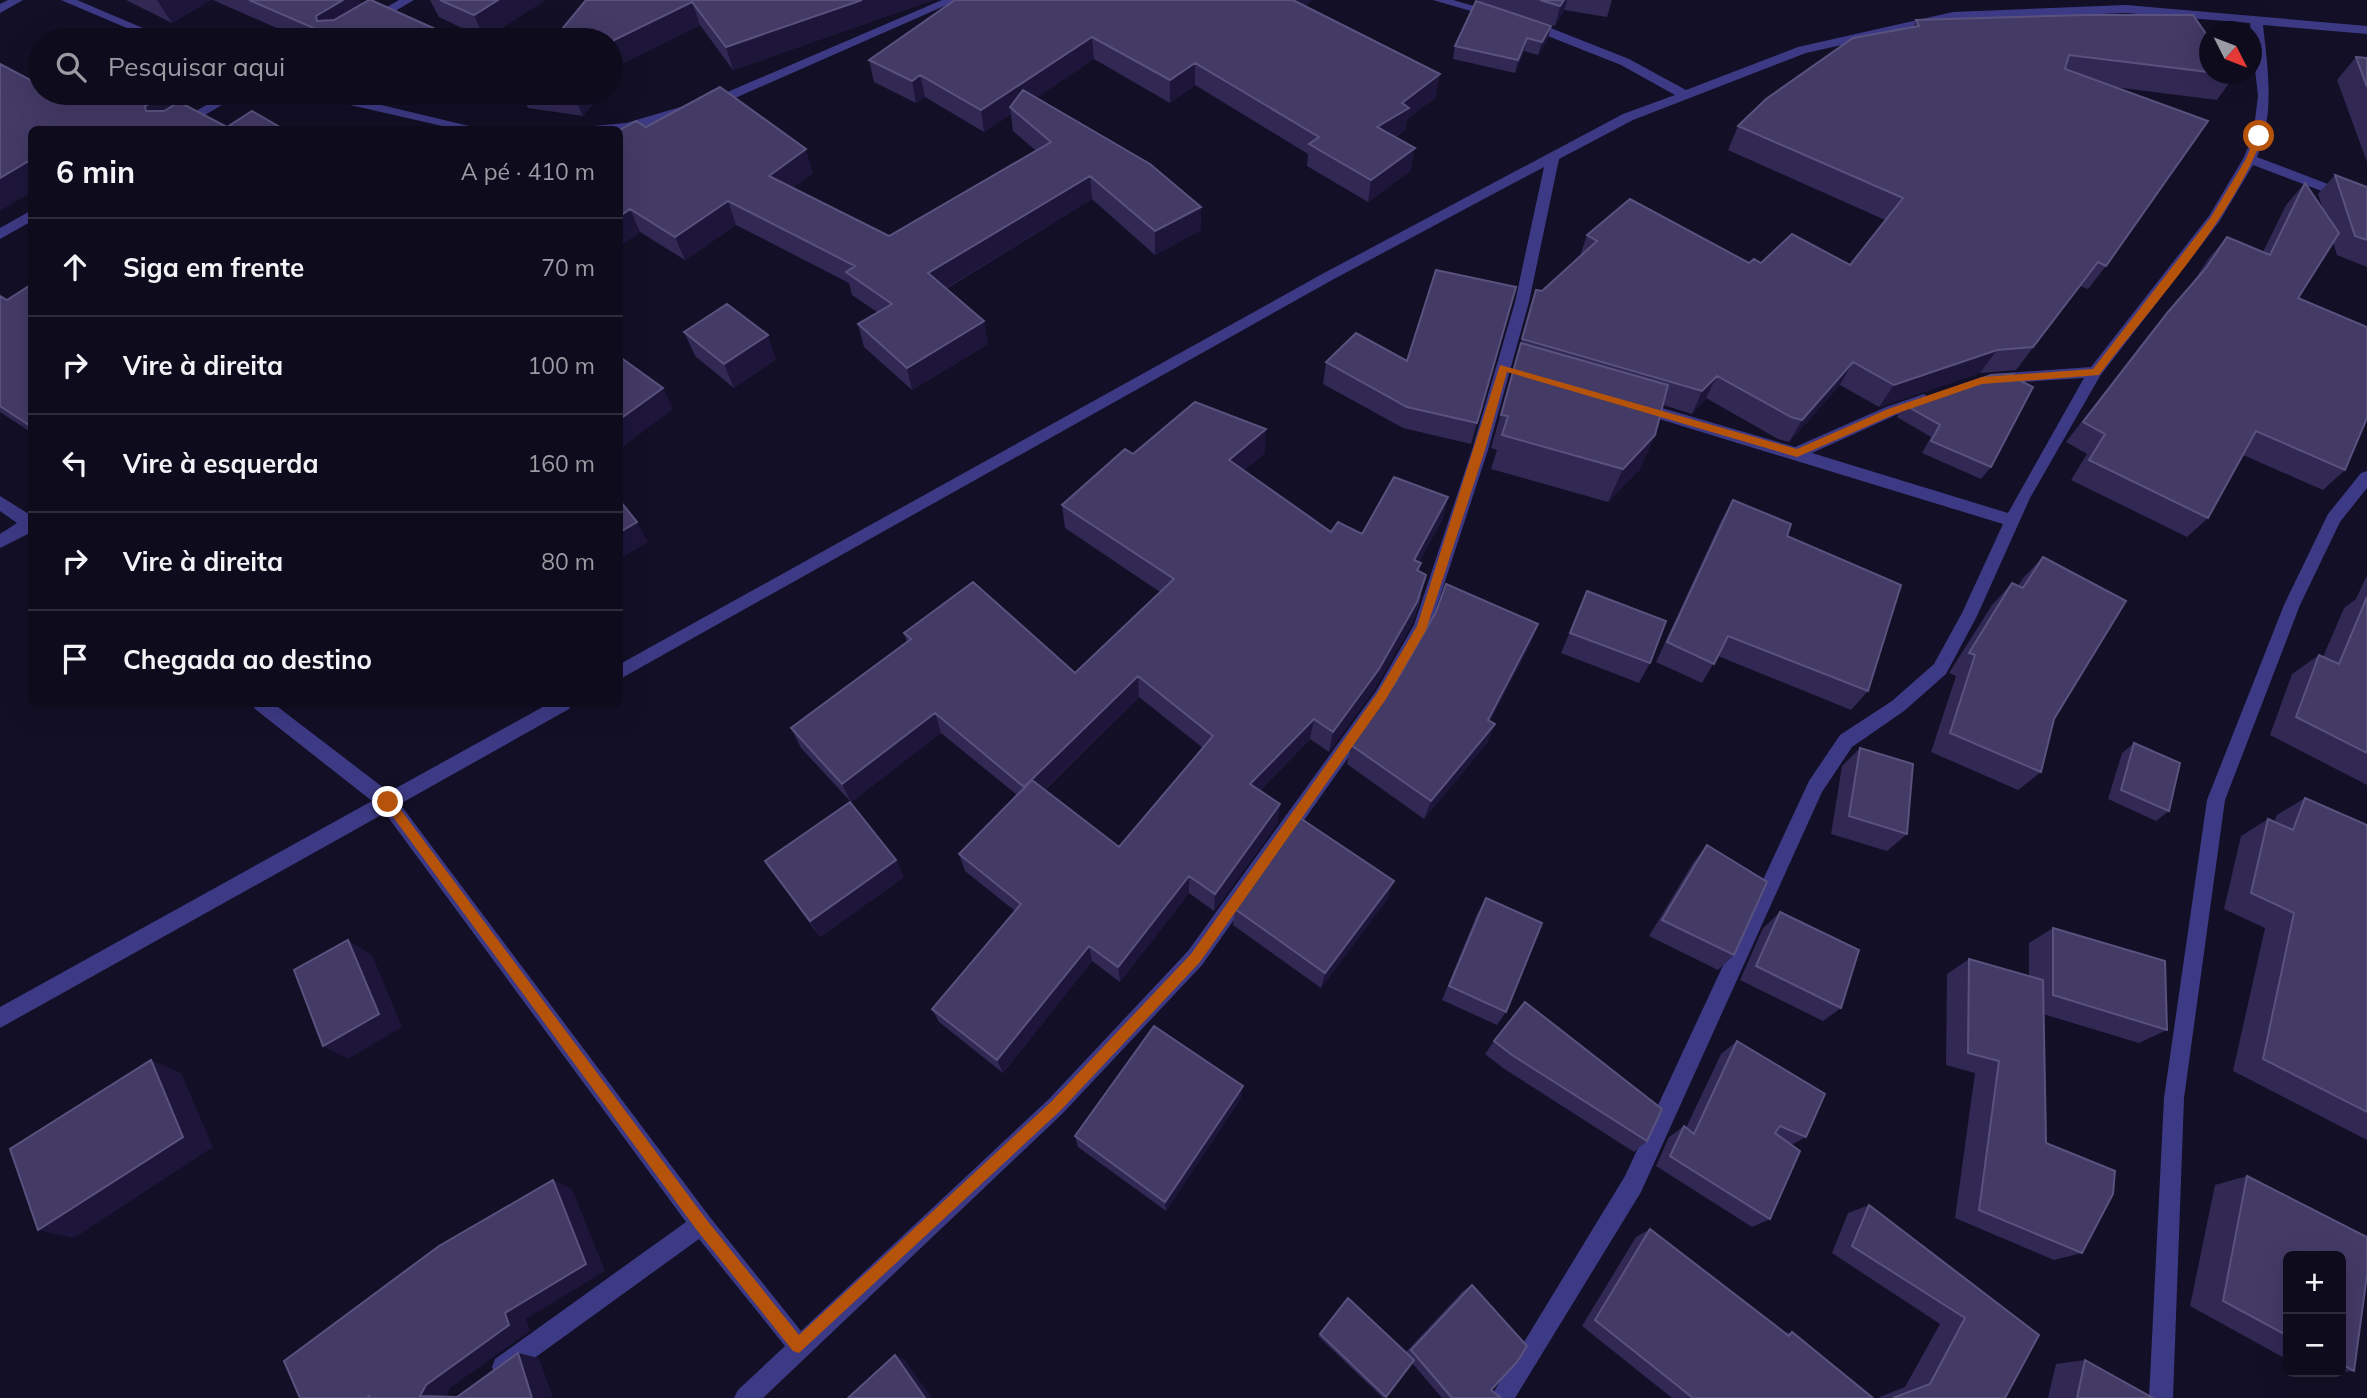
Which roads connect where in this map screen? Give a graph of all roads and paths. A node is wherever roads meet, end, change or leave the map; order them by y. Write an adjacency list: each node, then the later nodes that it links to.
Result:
1 (17, 0): 7 (street)
2 (68, 0): 9 (street)
3 (408, 0): 10 (street)
4 (952, 0): 17 (street)
5 (1439, 0): 12 (street)
6 (2082, 6): 8 (street); 12 (street)
7 (0, 9)
8 (2256, 20): 11 (street); 19 (street)
9 (136, 28)
10 (358, 28)
11 (2367, 30)
12 (1685, 95): 18 (street)
13 (214, 105): 15 (street)
14 (369, 105): 16 (street)
15 (176, 126)
16 (462, 126)
17 (623, 129)
18 (1553, 157): 34 (street); 40 (street)
19 (2250, 159): 20 (street); 23 (street)
20 (2367, 204)
21 (28, 216): 22 (street)
22 (0, 234)
23 (2095, 372): 24 (street); 31 (street)
24 (1982, 380)
25 (1943, 394): 27 (street)
26 (1618, 401): 27 (street)
27 (1797, 453): 31 (street)
28 (2367, 477): 44 (street)
29 (0, 502): 30 (street)
30 (28, 522)
31 (2012, 522): 43 (street)
32 (28, 526): 33 (street)
33 (0, 542)
34 (623, 670)
35 (265, 707): 37 (street)
36 (558, 707): 37 (street)
37 (388, 802): 38 (street); 39 (street)
38 (0, 1018)
39 (701, 1224): 40 (street); 41 (street)
40 (799, 1346): 42 (street)
41 (482, 1382)
42 (747, 1398)
43 (1502, 1398)
44 (2161, 1398)

